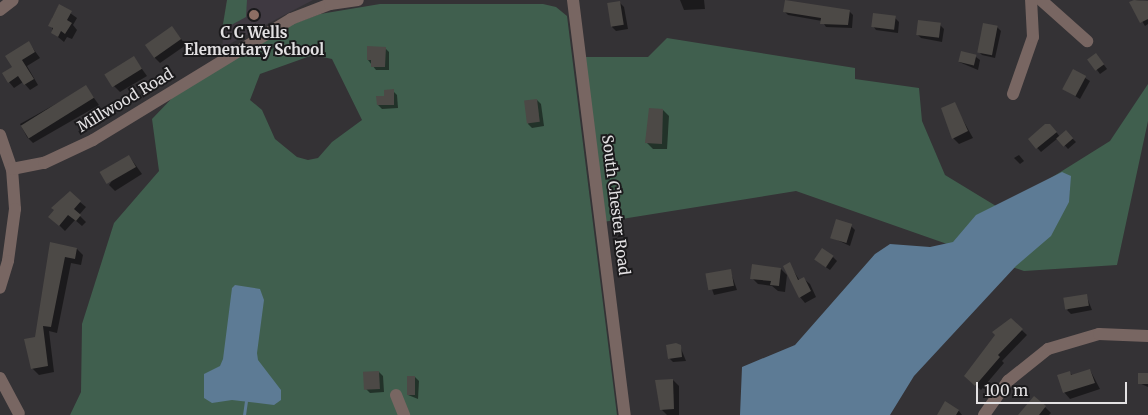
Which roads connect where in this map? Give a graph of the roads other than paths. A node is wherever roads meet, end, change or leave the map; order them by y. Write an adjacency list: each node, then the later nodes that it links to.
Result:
1 (12, 0): 6 (street)
2 (358, 0): 10 (street, Millwood Road)
3 (573, 0): 17 (street, South Chester Road)
4 (1031, 0): 8 (street)
5 (1040, 0): 7 (street)
6 (0, 10)
7 (1087, 41)
8 (1013, 94)
9 (0, 135): 10 (street)
10 (12, 169): 11 (street)
11 (0, 288)
12 (1148, 336): 18 (street)
13 (0, 378): 15 (street)
14 (396, 395): 16 (street)
15 (19, 414)
16 (404, 415)
17 (626, 415)
18 (984, 415)

